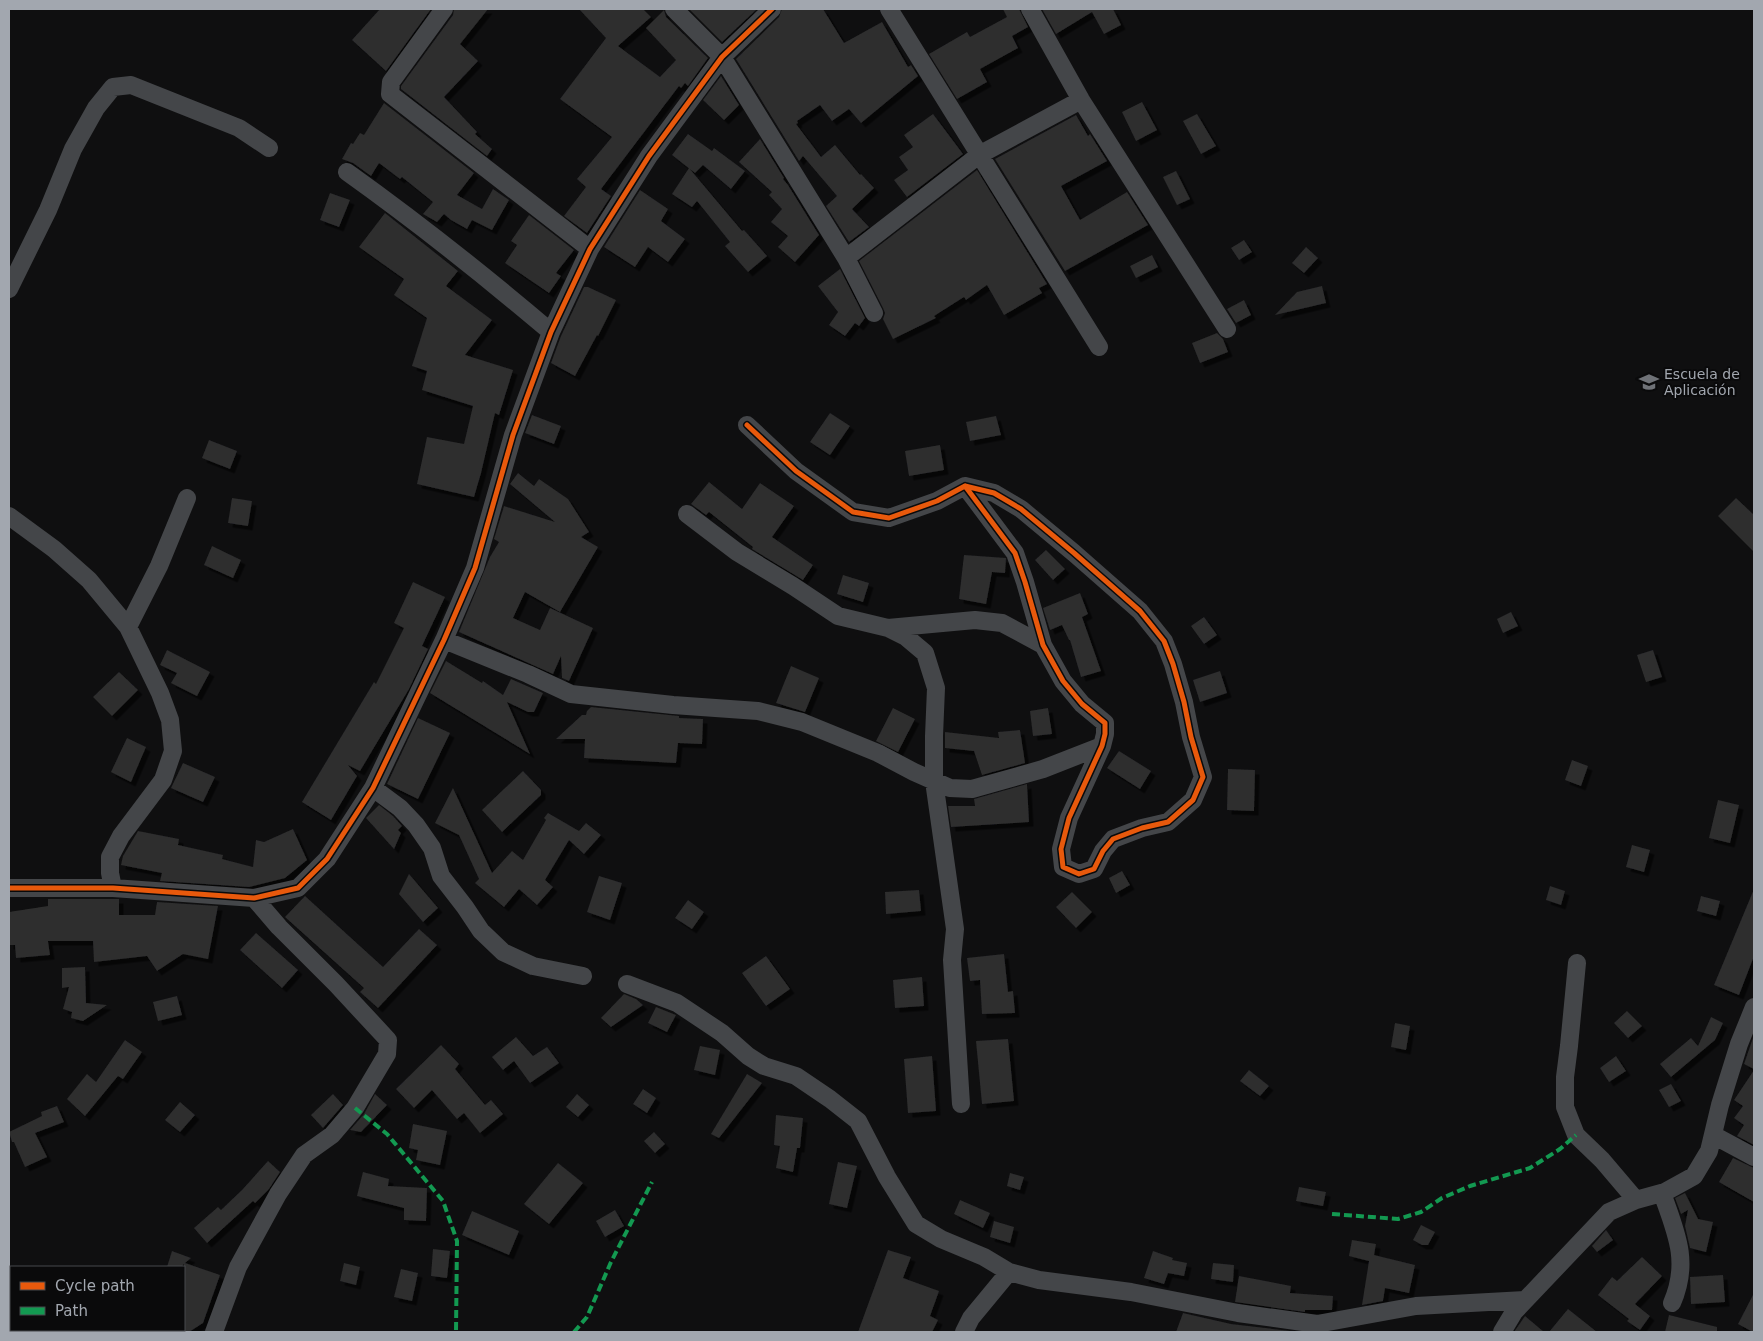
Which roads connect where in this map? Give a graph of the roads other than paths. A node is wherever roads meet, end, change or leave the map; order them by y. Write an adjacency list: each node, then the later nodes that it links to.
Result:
1 (444, 9): 11 (street)
2 (674, 9): 6 (street)
3 (772, 9): 6 (street)
4 (889, 9): 9 (street)
5 (1030, 9): 7 (street)
6 (722, 57): 11 (street); 12 (street)
7 (1081, 100): 9 (street); 15 (street)
8 (269, 148): 13 (street)
9 (979, 155): 12 (street); 17 (street)
10 (346, 172): 16 (street)
11 (590, 249): 16 (street)
12 (846, 258): 14 (street)
13 (9, 288)
14 (874, 313)
15 (1228, 329)
16 (551, 332): 25 (street)
17 (1099, 347)
18 (747, 425): 19 (street)
19 (965, 486): 26 (street); 27 (street)
20 (188, 498): 23 (street)
21 (687, 514): 24 (street)
22 (9, 516): 23 (street)
23 (128, 628): 31 (street)
24 (888, 628): 26 (street); 28 (street)
25 (444, 640): 28 (street); 29 (street)
26 (1043, 645): 27 (street)
27 (1102, 746): 28 (street)
28 (934, 781): 37 (street)
29 (373, 788): 32 (street); 34 (street)
30 (9, 888): 31 (street)
31 (113, 888): 32 (street)
32 (254, 898): 45 (street)
33 (1577, 963): 41 (street)
34 (583, 976)
35 (627, 984): 42 (street)
36 (1754, 1007): 38 (street)
37 (961, 1104)
38 (1713, 1134): 39 (street); 40 (street)
39 (1754, 1157)
40 (1662, 1193): 41 (street); 44 (street)
41 (1636, 1200): 43 (street)
42 (1009, 1272): 43 (street); 46 (street)
43 (1525, 1300): 47 (street)
44 (1672, 1304)
45 (214, 1332)
46 (964, 1332)
47 (1502, 1332)

